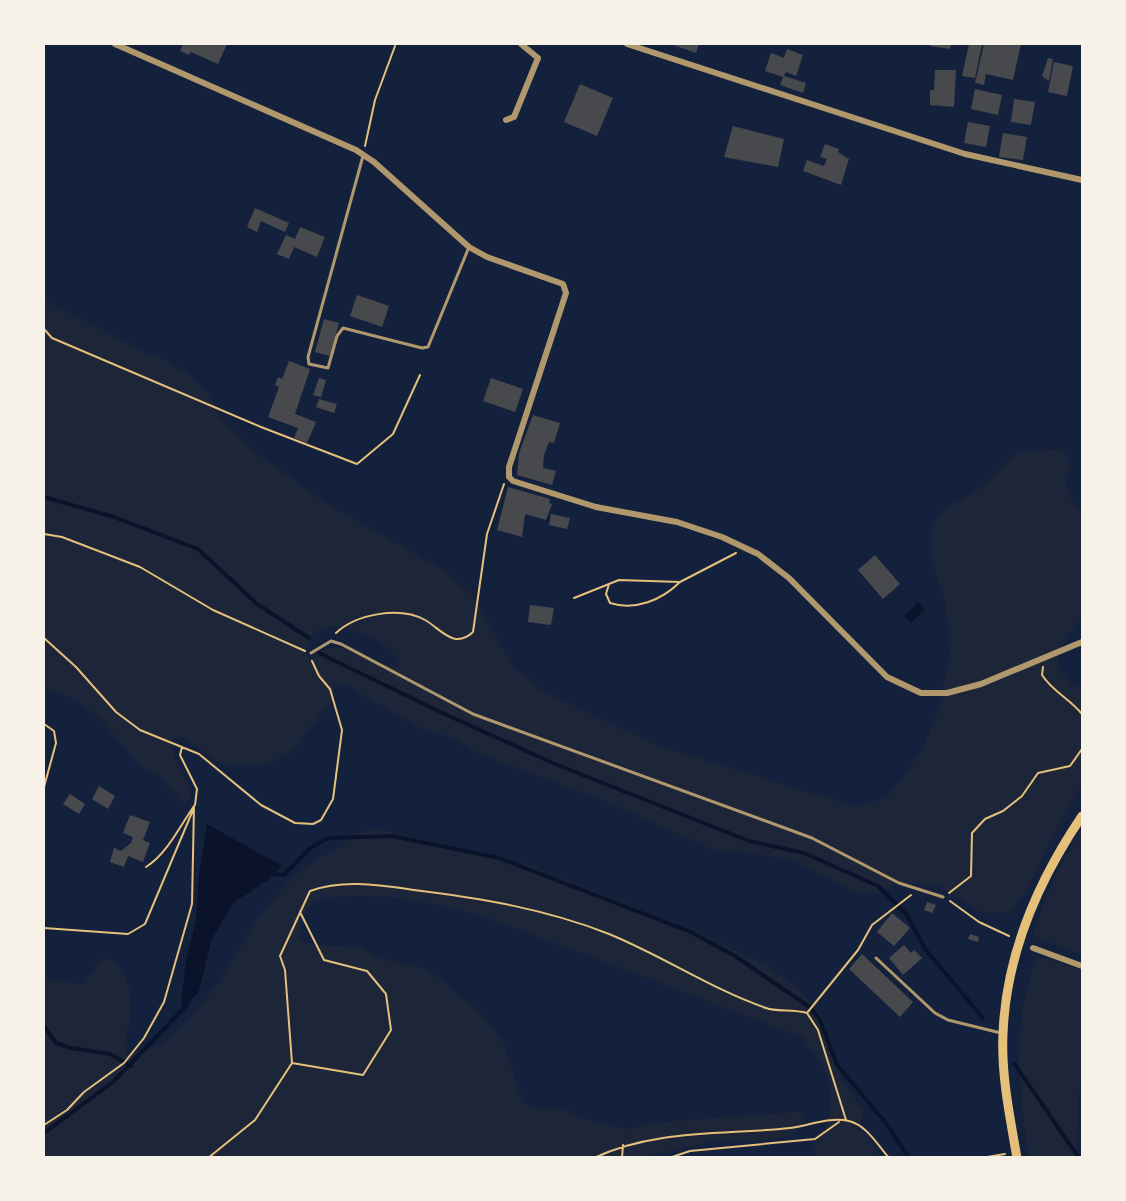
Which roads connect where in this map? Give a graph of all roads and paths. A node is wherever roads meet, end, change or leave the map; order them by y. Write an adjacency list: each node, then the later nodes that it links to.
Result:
1 (115, 44): 6 (street)
2 (521, 44): 5 (street)
3 (627, 44): 7 (street)
4 (395, 46): 6 (path)
5 (506, 120)
6 (364, 154): 8 (street); 8 (lane)
7 (1083, 180)
8 (470, 247): 11 (street)
9 (44, 329): 10 (path)
10 (420, 375)
11 (511, 479): 13 (street); 18 (path)
12 (44, 534): 20 (path)
13 (747, 548): 14 (path); 21 (street)
14 (680, 582): 15 (path); 15 (path)
15 (609, 584): 16 (path)
16 (574, 598)
17 (44, 638): 24 (path)
18 (331, 642): 20 (lane); 31 (lane)
19 (1083, 642): 21 (street)
20 (311, 653): 24 (path)
21 (1045, 658): 22 (path)
22 (1083, 714)
23 (44, 724): 26 (path)
24 (183, 746): 27 (path)
25 (1083, 749): 31 (path)
26 (44, 787)
27 (194, 806): 29 (path); 33 (path); 43 (path)
28 (1083, 816): 39 (main road)
29 (146, 867)
30 (909, 897): 38 (path)
31 (944, 897): 34 (path)
32 (300, 912): 38 (path); 40 (path); 40 (path)
33 (44, 928)
34 (1003, 933)
35 (1033, 948): 37 (street)
36 (876, 958): 39 (lane)
37 (1083, 966)
38 (807, 1013): 42 (path)
39 (1003, 1034): 45 (main road)
40 (292, 1064): 46 (path)
41 (841, 1120): 42 (path); 44 (path); 49 (path)
42 (846, 1120): 50 (path)
43 (44, 1125)
44 (623, 1145): 47 (path); 48 (path)
45 (1016, 1155): 51 (path)
46 (208, 1158)
47 (594, 1158)
48 (622, 1158)
49 (669, 1158)
50 (889, 1158)
51 (981, 1158)

